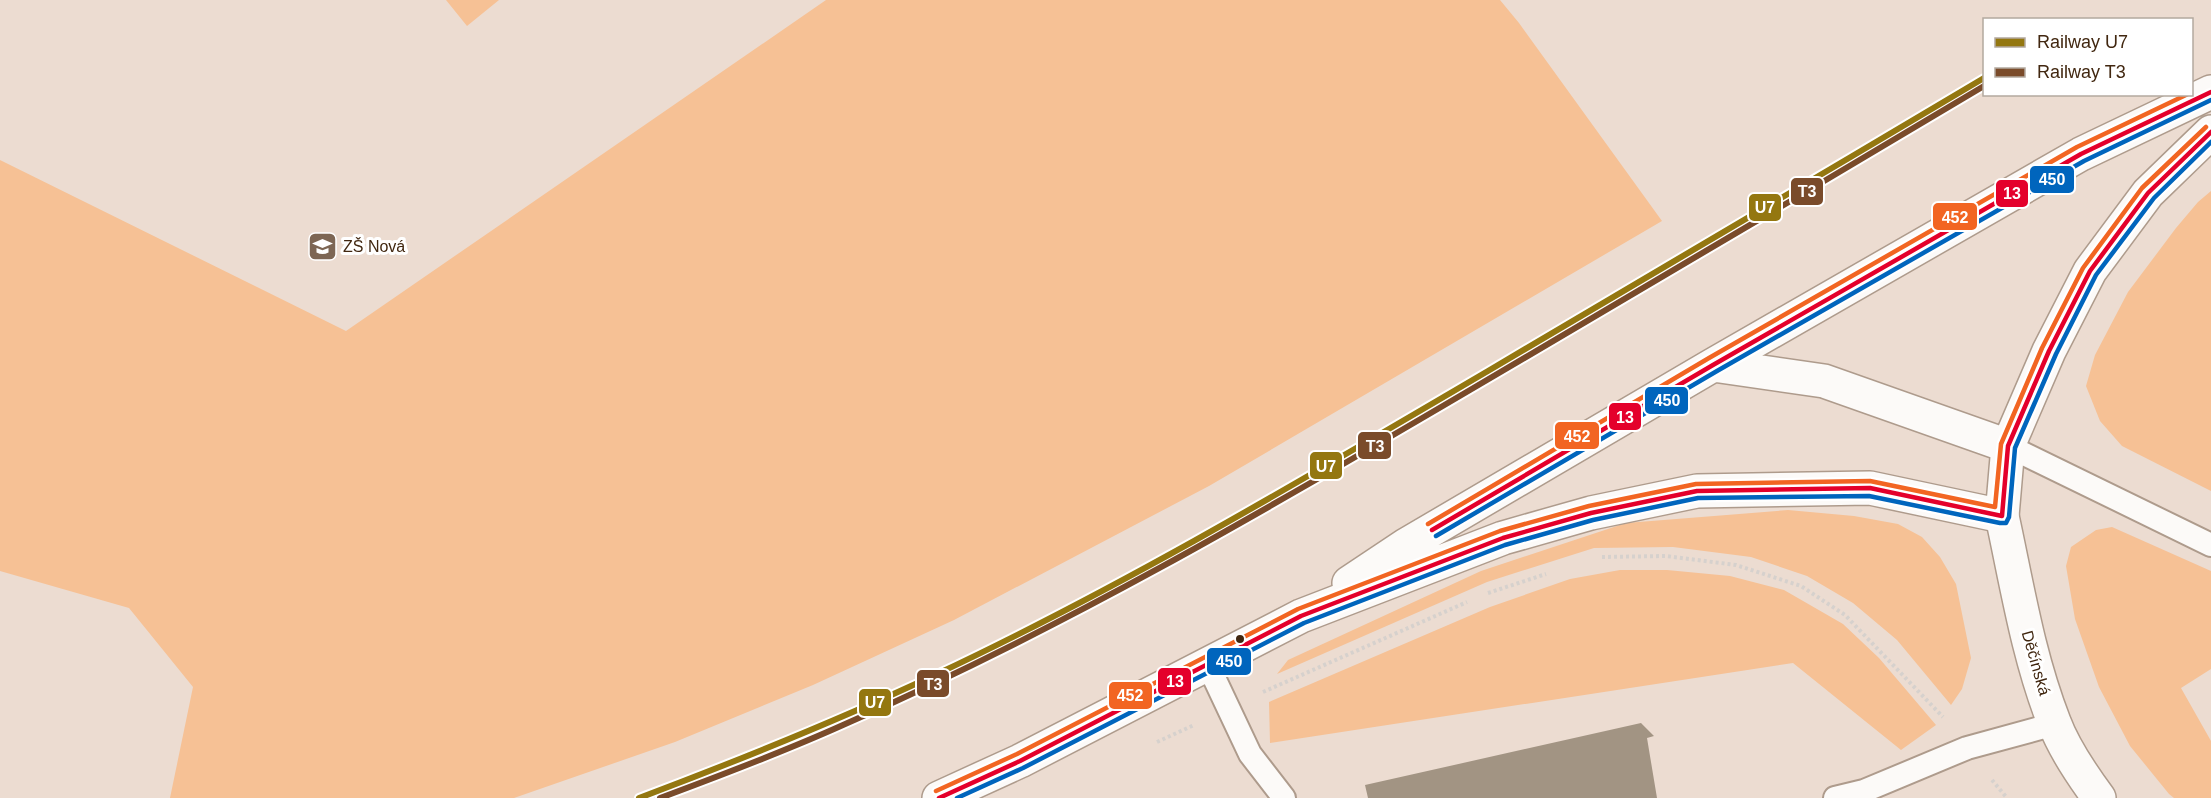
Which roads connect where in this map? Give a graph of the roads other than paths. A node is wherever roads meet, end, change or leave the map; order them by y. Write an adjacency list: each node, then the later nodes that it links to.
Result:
1 (2211, 92): 3 (main road)
2 (2211, 132): 4 (main road, Děčínská)
3 (1713, 365): 4 (main road); 7 (main road)
4 (2008, 447): 5 (main road, Děčínská); 6 (lane)
5 (2002, 516): 7 (main road); 9 (main road, Děčínská)
6 (2211, 545)
7 (1301, 616): 8 (main road)
8 (1208, 665): 10 (main road); 11 (lane)
9 (2055, 724): 12 (lane); 13 (main road, Děčínská)
10 (939, 798)
11 (1284, 798)
12 (1835, 798)
13 (2099, 798)

